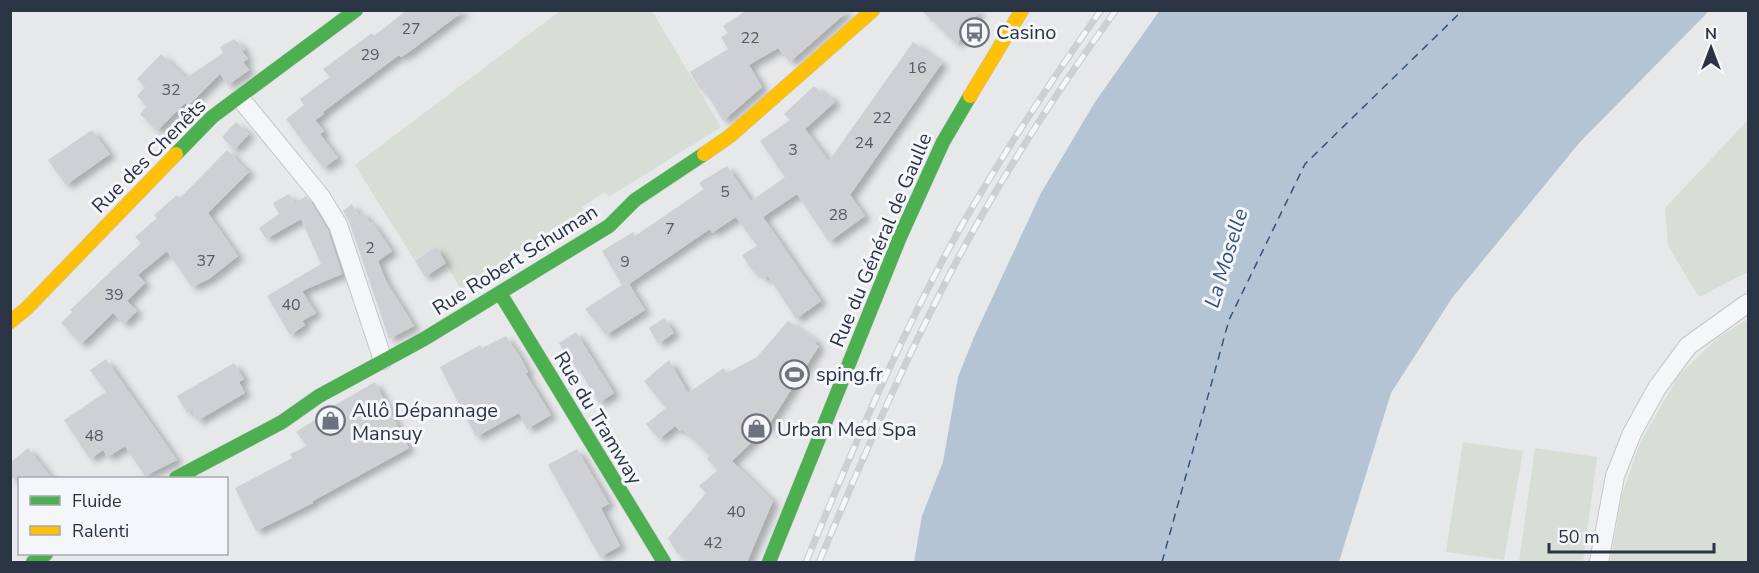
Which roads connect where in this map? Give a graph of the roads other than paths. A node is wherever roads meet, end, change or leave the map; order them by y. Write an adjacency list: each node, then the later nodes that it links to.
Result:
1 (356, 10): 4 (street, Rue des Chenêts)
2 (873, 10): 5 (street, Rue Robert Schuman)
3 (1022, 10): 11 (street, Rue du Général de Gaulle)
4 (240, 98): 7 (street, Rue des Chenêts); 8 (street)
5 (500, 292): 8 (street, Rue Robert Schuman); 10 (street, Rue du Tramway)
6 (1749, 303): 12 (street)
7 (10, 322)
8 (383, 360): 9 (street, Rue Robert Schuman)
9 (178, 477)
10 (664, 562)
11 (769, 562)
12 (1599, 562)

